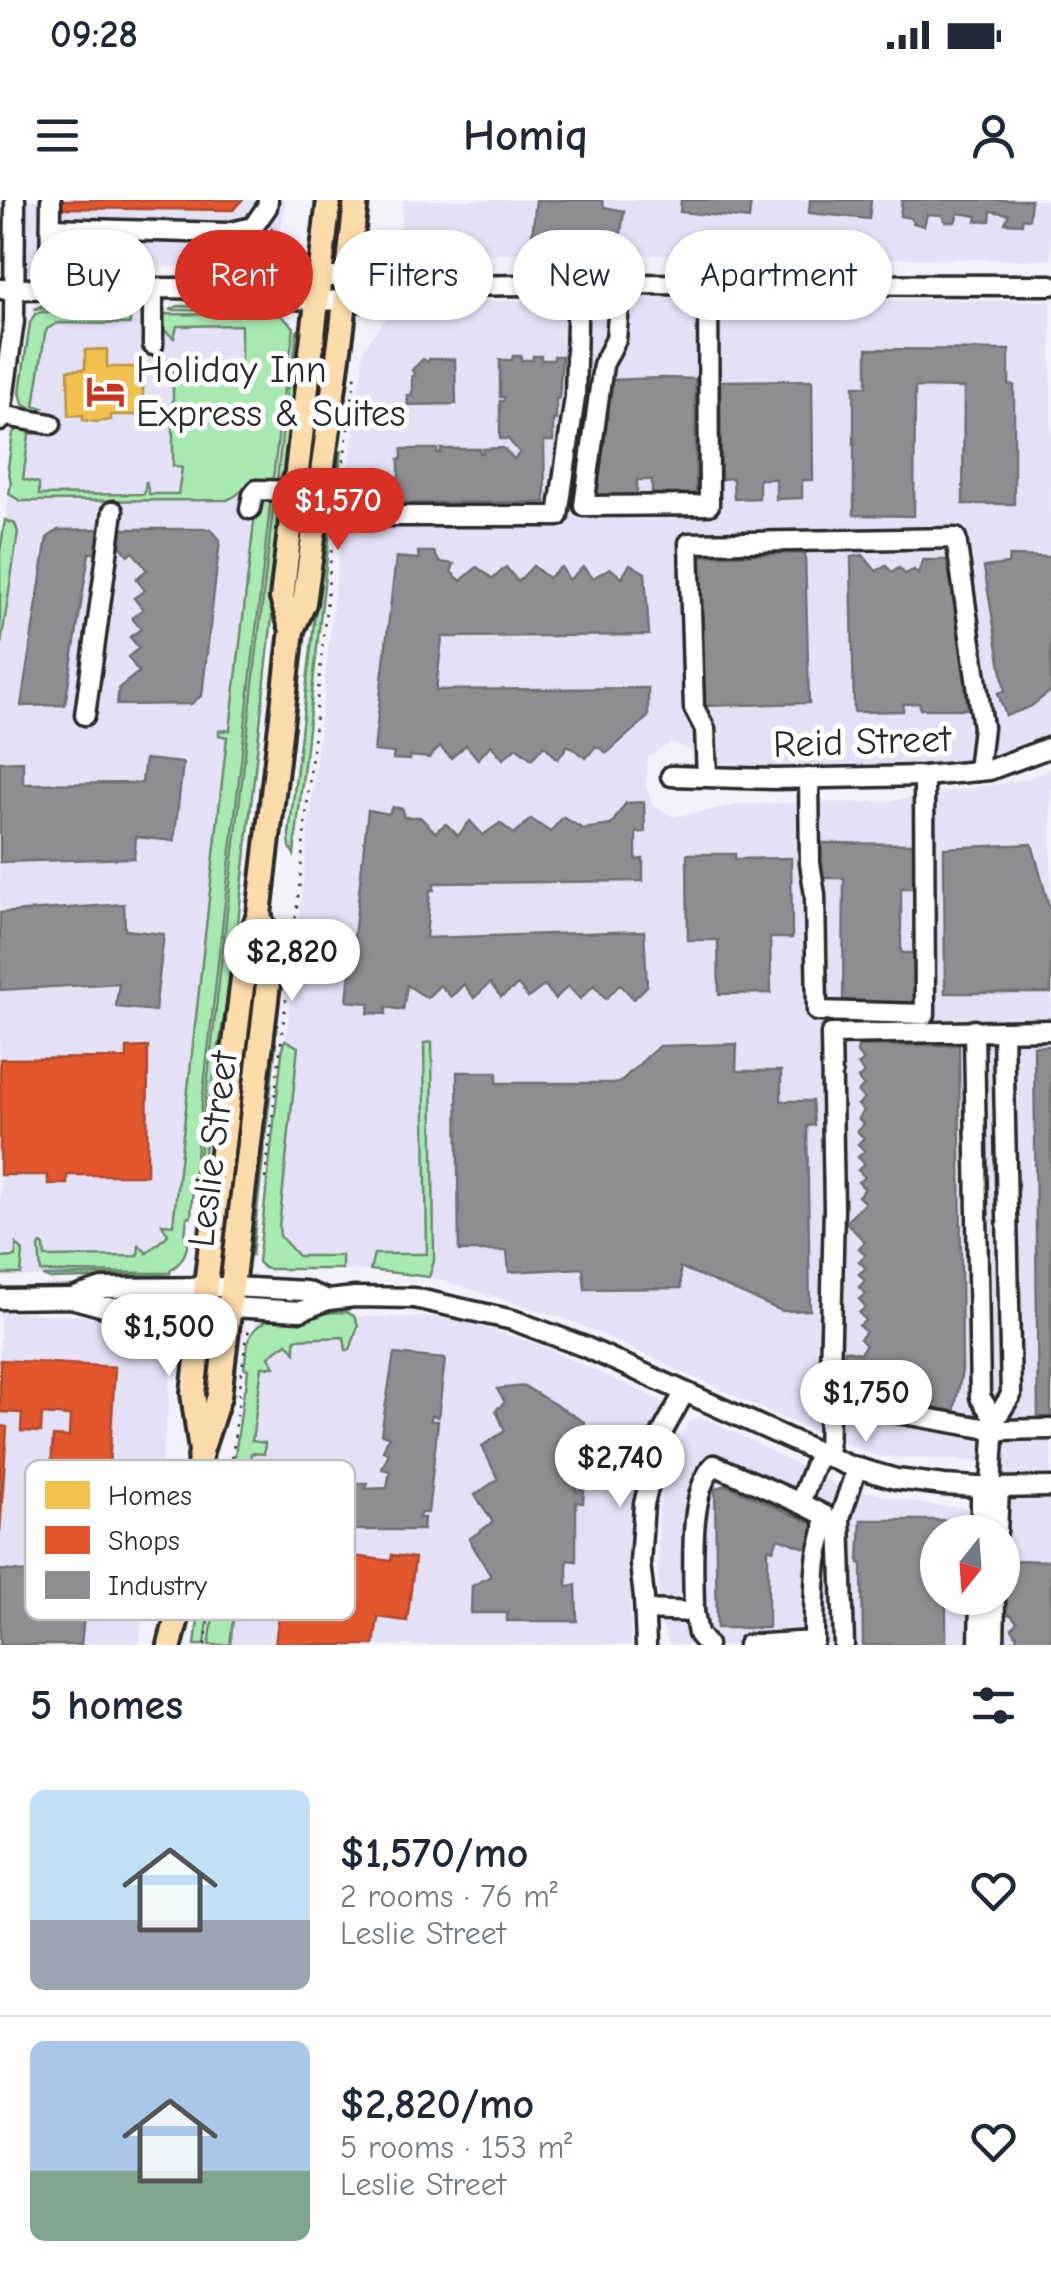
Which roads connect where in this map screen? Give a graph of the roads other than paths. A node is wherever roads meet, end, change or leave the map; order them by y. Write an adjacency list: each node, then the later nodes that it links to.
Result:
1 (15, 200): 12 (street)
2 (51, 200): 6 (street)
3 (329, 200): 11 (main road, Leslie Street)
4 (356, 200): 7 (main road, Leslie Street)
5 (264, 208): 6 (street)
6 (52, 228)
7 (353, 230)
8 (892, 285): 9 (street)
9 (1051, 285)
10 (155, 288): 11 (street)
11 (318, 288): 13 (street); 22 (main road, Leslie Street)
12 (7, 289): 20 (street)
13 (333, 289)
14 (153, 320): 19 (street)
15 (342, 320): 26 (main road, Leslie Street)
16 (577, 320): 25 (street)
17 (617, 320): 18 (street)
18 (708, 320)
19 (153, 345)
20 (0, 417): 21 (street)
21 (51, 424)
22 (296, 490): 23 (street); 26 (main road, Leslie Street)
23 (250, 509)
24 (113, 511): 27 (street)
25 (384, 516)
26 (292, 630): 34 (main road, Leslie Street)
27 (85, 714)
28 (1051, 747): 29 (street, Reid Street)
29 (978, 771): 31 (street); 32 (street, Reid Street)
30 (670, 776): 31 (street, Reid Street)
31 (706, 776): 33 (street, Reid Street)
32 (924, 776): 33 (street, Reid Street); 33 (street)
33 (809, 778)
34 (259, 915): 38 (main road, Leslie Street); 39 (main road, Leslie Street)
35 (974, 1030): 36 (street); 42 (street); 43 (street)
36 (1003, 1030): 37 (street); 43 (street)
37 (1051, 1030)
38 (205, 1297): 39 (street); 40 (street); 45 (main road, Leslie Street)
39 (231, 1297): 41 (street); 45 (main road, Leslie Street)
40 (0, 1299)
41 (684, 1394): 46 (street); 54 (street)
42 (829, 1401): 43 (street); 46 (street)
43 (995, 1425): 44 (street); 50 (street)
44 (1051, 1429)
45 (201, 1451): 47 (main road, Leslie Street)
46 (823, 1455): 48 (street); 51 (street)
47 (200, 1460)
48 (856, 1468): 50 (street); 65 (street)
49 (1051, 1487): 50 (street)
50 (990, 1488): 52 (street); 53 (street)
51 (800, 1502): 55 (street); 64 (street)
52 (984, 1515)
53 (994, 1515)
54 (644, 1610): 55 (street); 62 (street)
55 (694, 1612): 63 (street)
56 (980, 1615): 66 (street)
57 (995, 1615): 67 (street)
58 (176, 1620): 60 (main road, Leslie Street)
59 (180, 1620): 61 (main road, Leslie Street)
60 (170, 1645)
61 (186, 1645)
62 (646, 1645)
63 (707, 1645)
64 (748, 1645)
65 (844, 1645)
66 (979, 1645)
67 (994, 1645)

